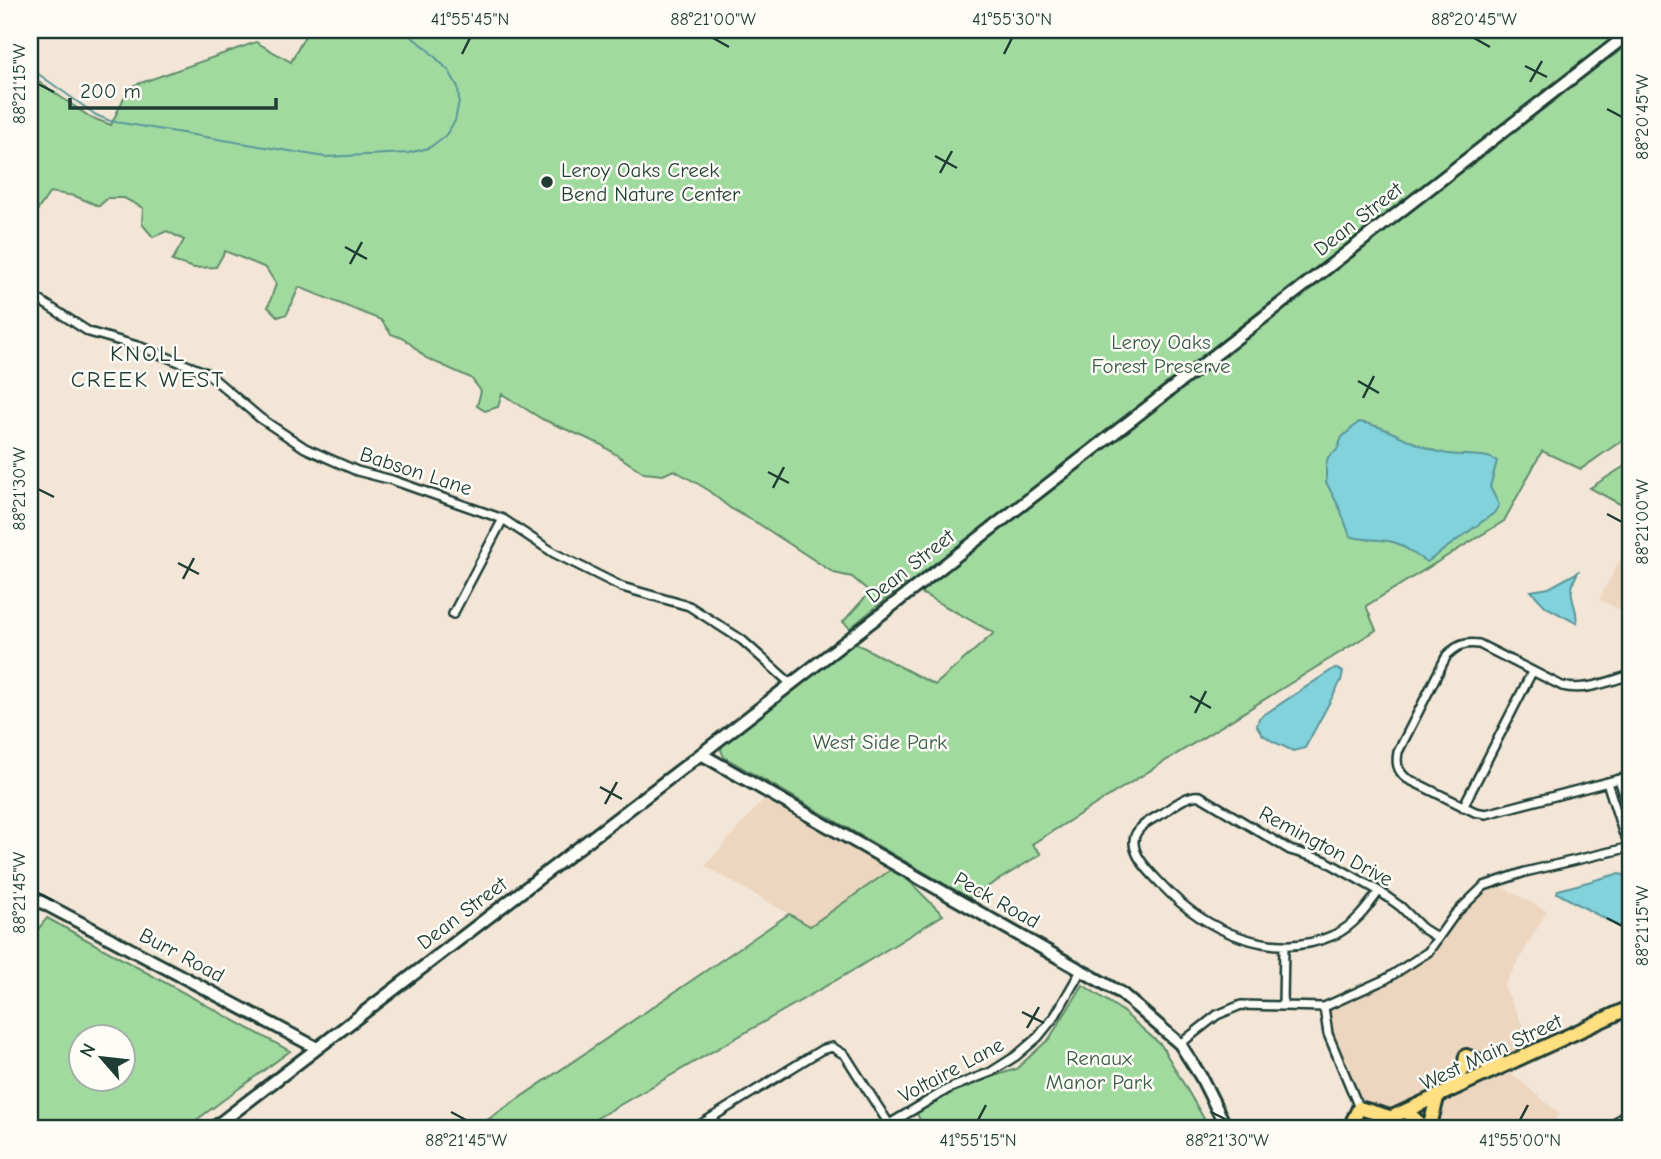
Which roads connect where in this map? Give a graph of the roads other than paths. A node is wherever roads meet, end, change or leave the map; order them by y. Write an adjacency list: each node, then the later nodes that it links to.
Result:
1 (1631, 32): 7 (street, Dean Street)
2 (30, 294): 3 (street, Babson Lane)
3 (503, 519): 4 (street); 7 (street, Babson Lane)
4 (453, 614)
5 (1532, 672): 6 (street); 12 (street); 12 (street)
6 (1631, 675)
7 (790, 683): 8 (street, Dean Street)
8 (701, 754): 19 (street, Peck Road); 24 (street, Dean Street)
9 (1631, 776): 10 (street)
10 (1619, 779): 11 (street); 13 (street)
11 (1607, 782): 12 (street); 14 (street)
12 (1463, 807)
13 (1631, 817)
14 (1631, 846): 17 (street)
15 (1379, 891): 17 (street, Remington Drive); 18 (street); 18 (street, Remington Drive)
16 (30, 896): 24 (street, Burr Road)
17 (1438, 938): 21 (street)
18 (1284, 945): 20 (street)
19 (1082, 969): 23 (street, Peck Road); 31 (street, Voltaire Lane)
20 (1283, 1004): 21 (street); 23 (street)
21 (1324, 1007): 27 (street)
22 (1631, 1007): 25 (main road, West Main Street)
23 (1181, 1044): 35 (street, Peck Road)
24 (317, 1048): 32 (street, Dean Street)
25 (1506, 1064): 26 (main road, West Main Street); 26 (main road)
26 (1442, 1096): 29 (main road, West Main Street); 38 (main road)
27 (1359, 1108): 30 (main road); 36 (main road)
28 (1631, 1108): 39 (street)
29 (1407, 1112): 30 (main road, West Main Street); 38 (main road)
30 (1393, 1118): 37 (main road, West Main Street)
31 (889, 1124): 33 (street); 34 (street, Voltaire Lane)
32 (212, 1129)
33 (693, 1129)
34 (881, 1129)
35 (1227, 1129)
36 (1349, 1129)
37 (1366, 1129)
38 (1428, 1129)
39 (1610, 1129)

